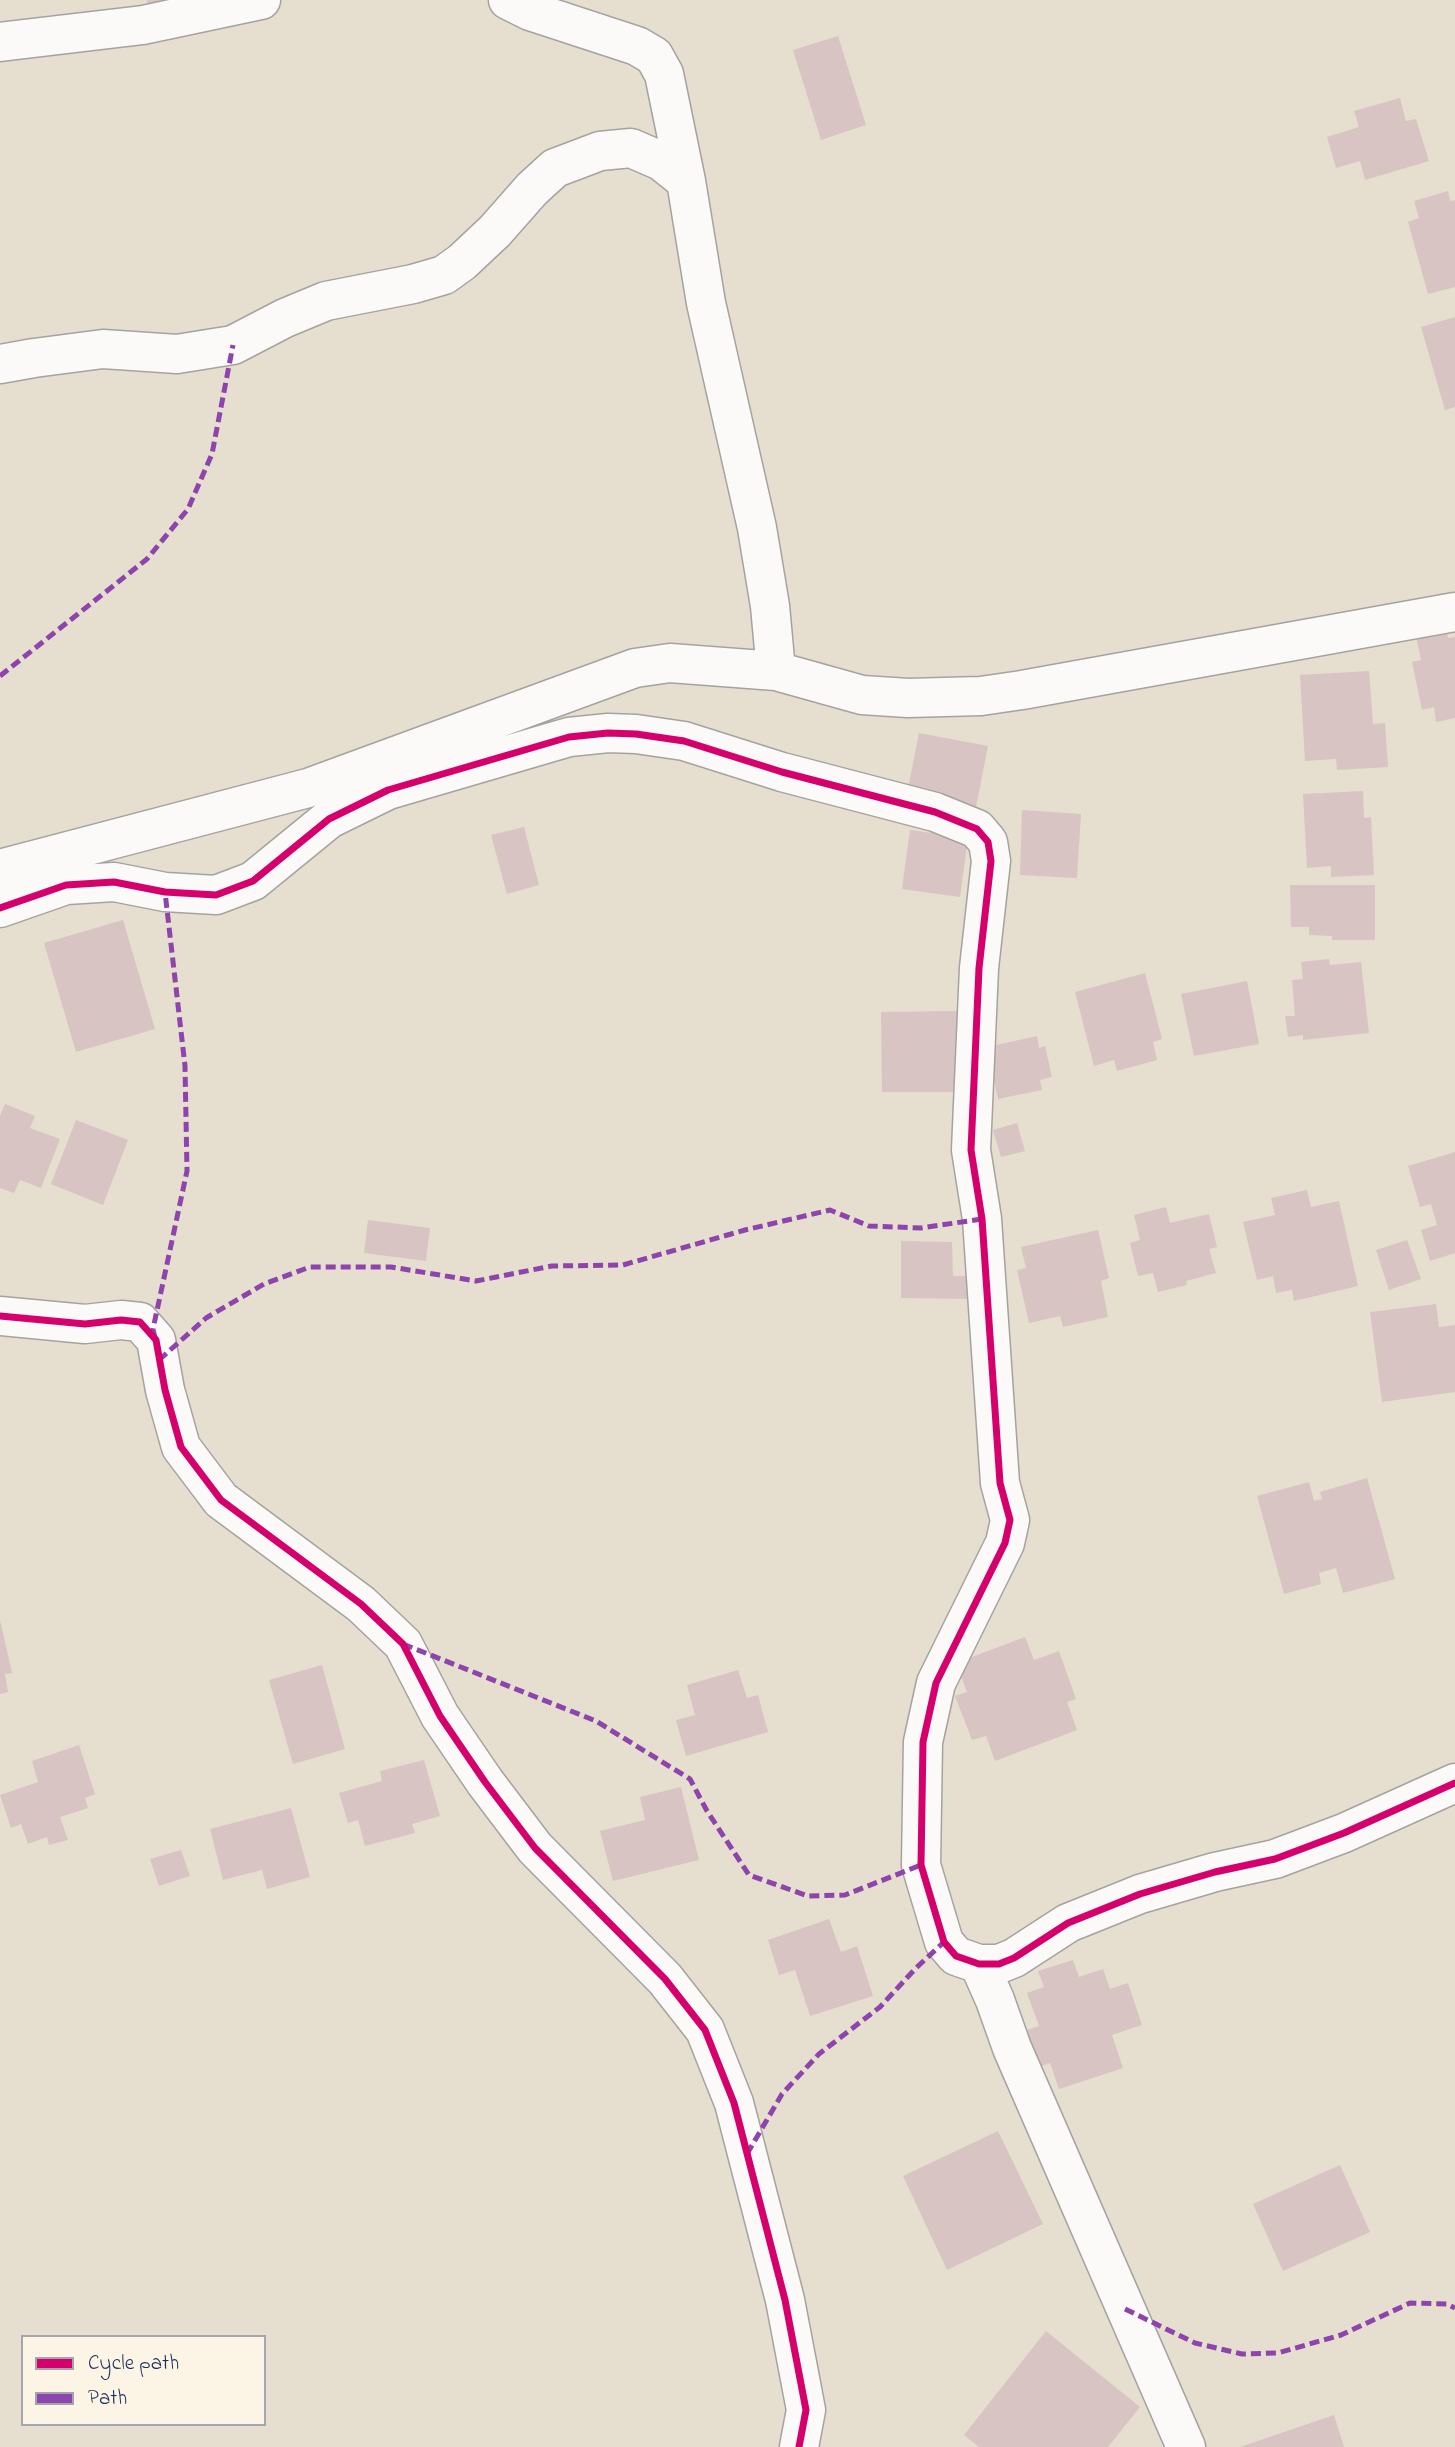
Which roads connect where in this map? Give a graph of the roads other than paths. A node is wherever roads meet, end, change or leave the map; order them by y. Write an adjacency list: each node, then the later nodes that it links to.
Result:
1 (508, 0): 4 (street)
2 (250, 2): 3 (street)
3 (0, 41)
4 (686, 181): 5 (street); 7 (street)
5 (0, 364)
6 (1455, 612): 7 (street)
7 (776, 671): 8 (street)
8 (0, 869)
9 (0, 908): 12 (street)
10 (0, 1316): 13 (street)
11 (1455, 1783): 12 (street)
12 (979, 1964): 14 (street)
13 (800, 2447)
14 (1186, 2447)

